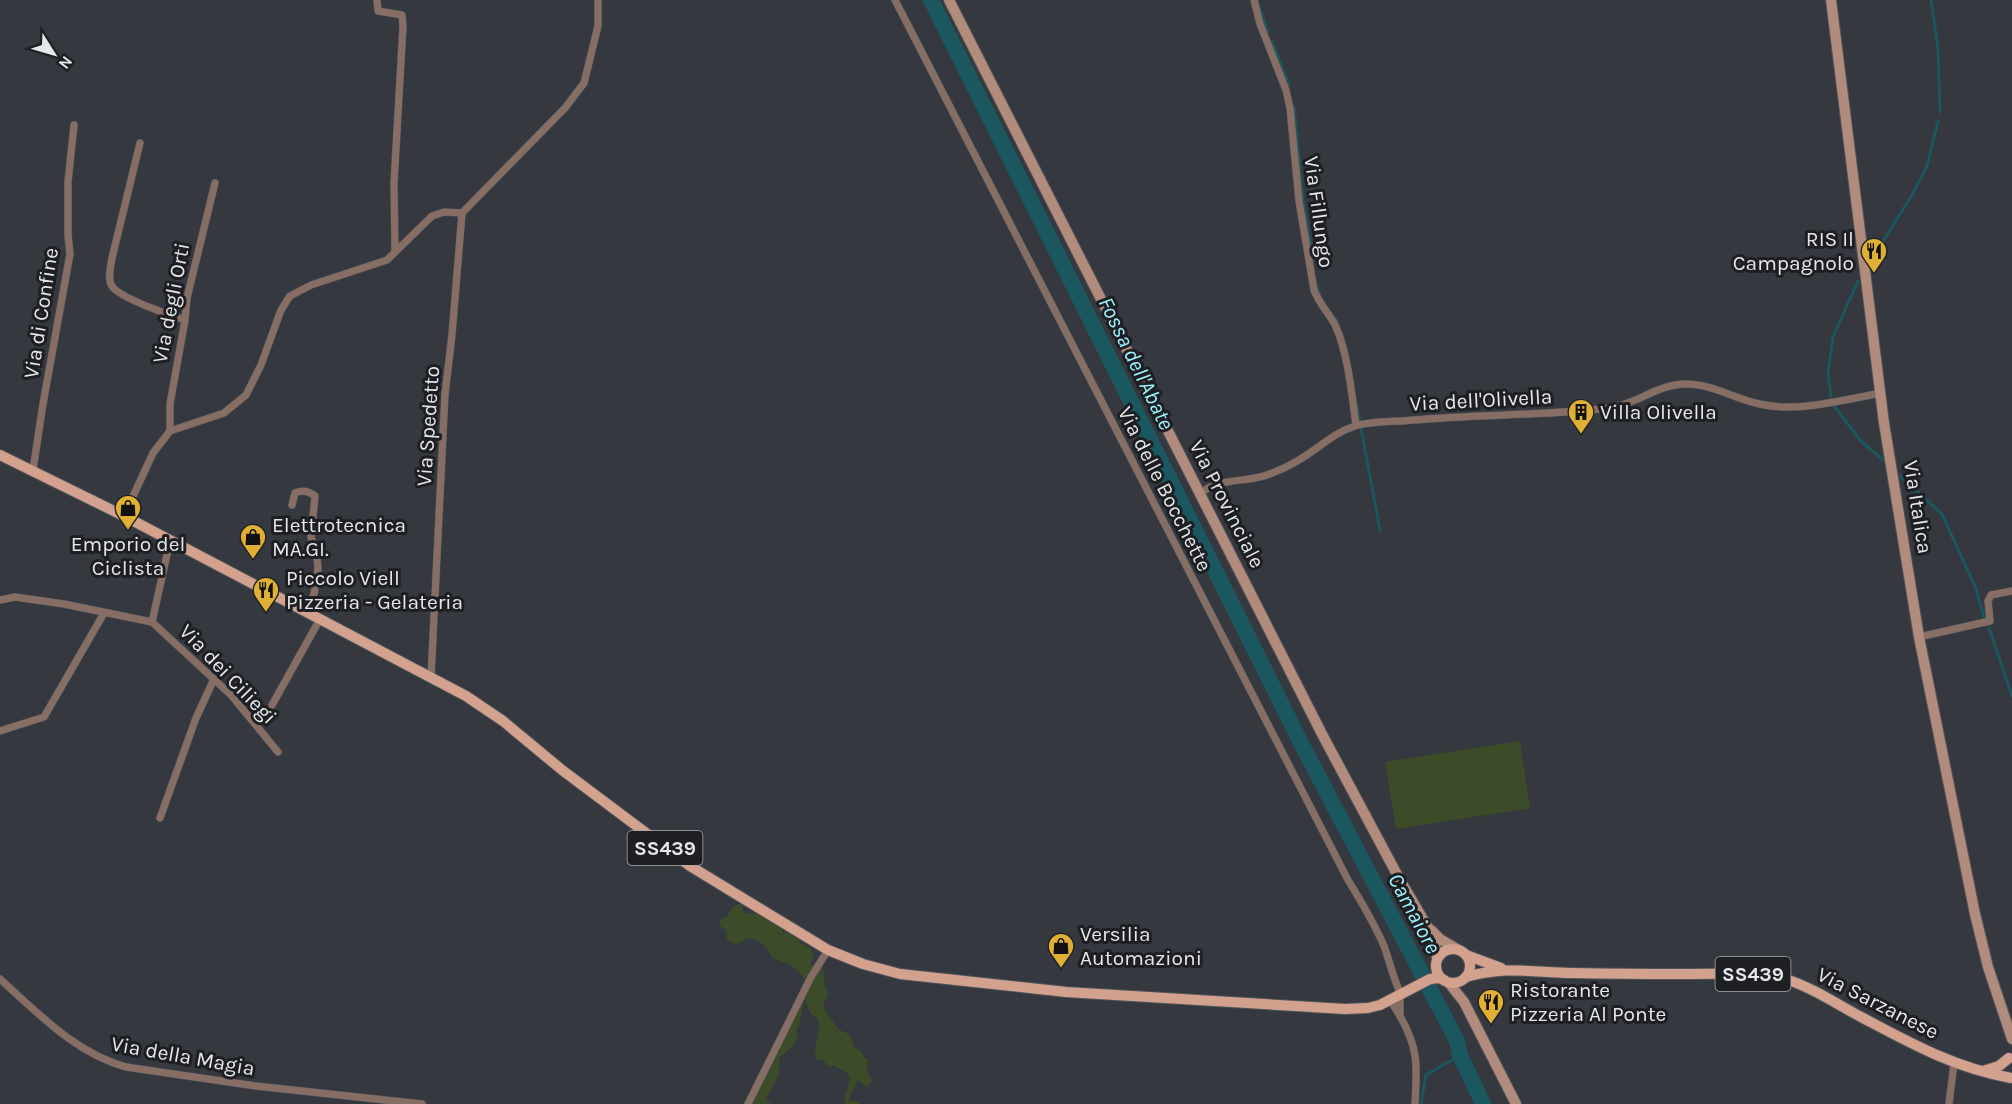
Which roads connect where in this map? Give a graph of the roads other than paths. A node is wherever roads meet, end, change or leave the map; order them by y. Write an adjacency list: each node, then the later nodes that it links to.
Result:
1 (377, 0): 11 (street)
2 (598, 0): 10 (street)
3 (895, 0): 44 (street, Via delle Bocchette)
4 (949, 0): 18 (main road, Via Provinciale)
5 (1254, 0): 14 (street, Via Fillungo)
6 (1831, 0): 13 (main road, Via Italica)
7 (74, 124): 17 (street, Via di Confine)
8 (140, 143): 12 (street)
9 (215, 183): 12 (street, Via degli Orti)
10 (462, 213): 11 (street); 29 (street, Via Spedetto)
11 (395, 252): 15 (street)
12 (185, 320): 15 (street, Via degli Orti)
13 (1882, 393): 14 (street, Via dell'Olivella); 28 (main road, Via Italica)
14 (1356, 425): 18 (street, Via dell'Olivella)
15 (170, 431): 20 (street)
16 (0, 455): 17 (main road, SS439)
17 (33, 470): 20 (main road, SS439)
18 (1200, 494): 35 (main road, Via Provinciale)
19 (292, 505): 24 (street)
20 (124, 516): 21 (main road, SS439)
21 (170, 541): 24 (main road, SS439); 27 (street)
22 (2012, 591): 28 (street)
23 (0, 600): 25 (street)
24 (306, 611): 26 (main road, SS439)
25 (104, 613): 27 (street); 32 (street)
26 (320, 619): 29 (main road, SS439); 31 (street)
27 (152, 622): 30 (street, Via dei Ciliegi)
28 (1919, 637): 47 (main road, Via Italica)
29 (431, 677): 36 (main road, SS439)
30 (214, 679): 33 (street, Via dei Ciliegi); 34 (street)
31 (272, 705)
32 (0, 731)
33 (278, 752)
34 (160, 818)
35 (1427, 926): 37 (main road, Via Provinciale); 38 (main road, Via Provinciale)
36 (828, 950): 45 (main road, SS439); 57 (street)
37 (1462, 952): 38 (main road); 39 (main road, Via Sarzanese); 40 (main road)
38 (1437, 963): 42 (main road); 43 (main road)
39 (1504, 969): 40 (main road, Via Sarzanese / SS439); 52 (main road, Via Sarzanese / SS439)
40 (1465, 978): 43 (main road); 46 (main road)
41 (0, 979): 55 (street, Via della Magia)
42 (1430, 979): 43 (main road); 44 (main road, SS439)
43 (1446, 981): 46 (main road)
44 (1402, 994): 45 (main road, SS439); 48 (street)
45 (1390, 1000): 48 (street)
46 (1464, 1002): 59 (main road)
47 (2004, 1014): 49 (main road, Via Italica); 50 (main road, Via Italica)
48 (1400, 1016): 58 (street)
49 (2012, 1023)
50 (2012, 1039)
51 (2011, 1056): 53 (main road, SS439); 54 (main road, SS439)
52 (1954, 1063): 53 (main road, Via Sarzanese / SS439); 60 (street)
53 (1981, 1072): 54 (main road, SS439)
54 (2011, 1079)
55 (383, 1102): 56 (street, Via della Magia)
56 (422, 1104)
57 (748, 1104)
58 (1414, 1104)
59 (1516, 1104)
60 (1949, 1104)

